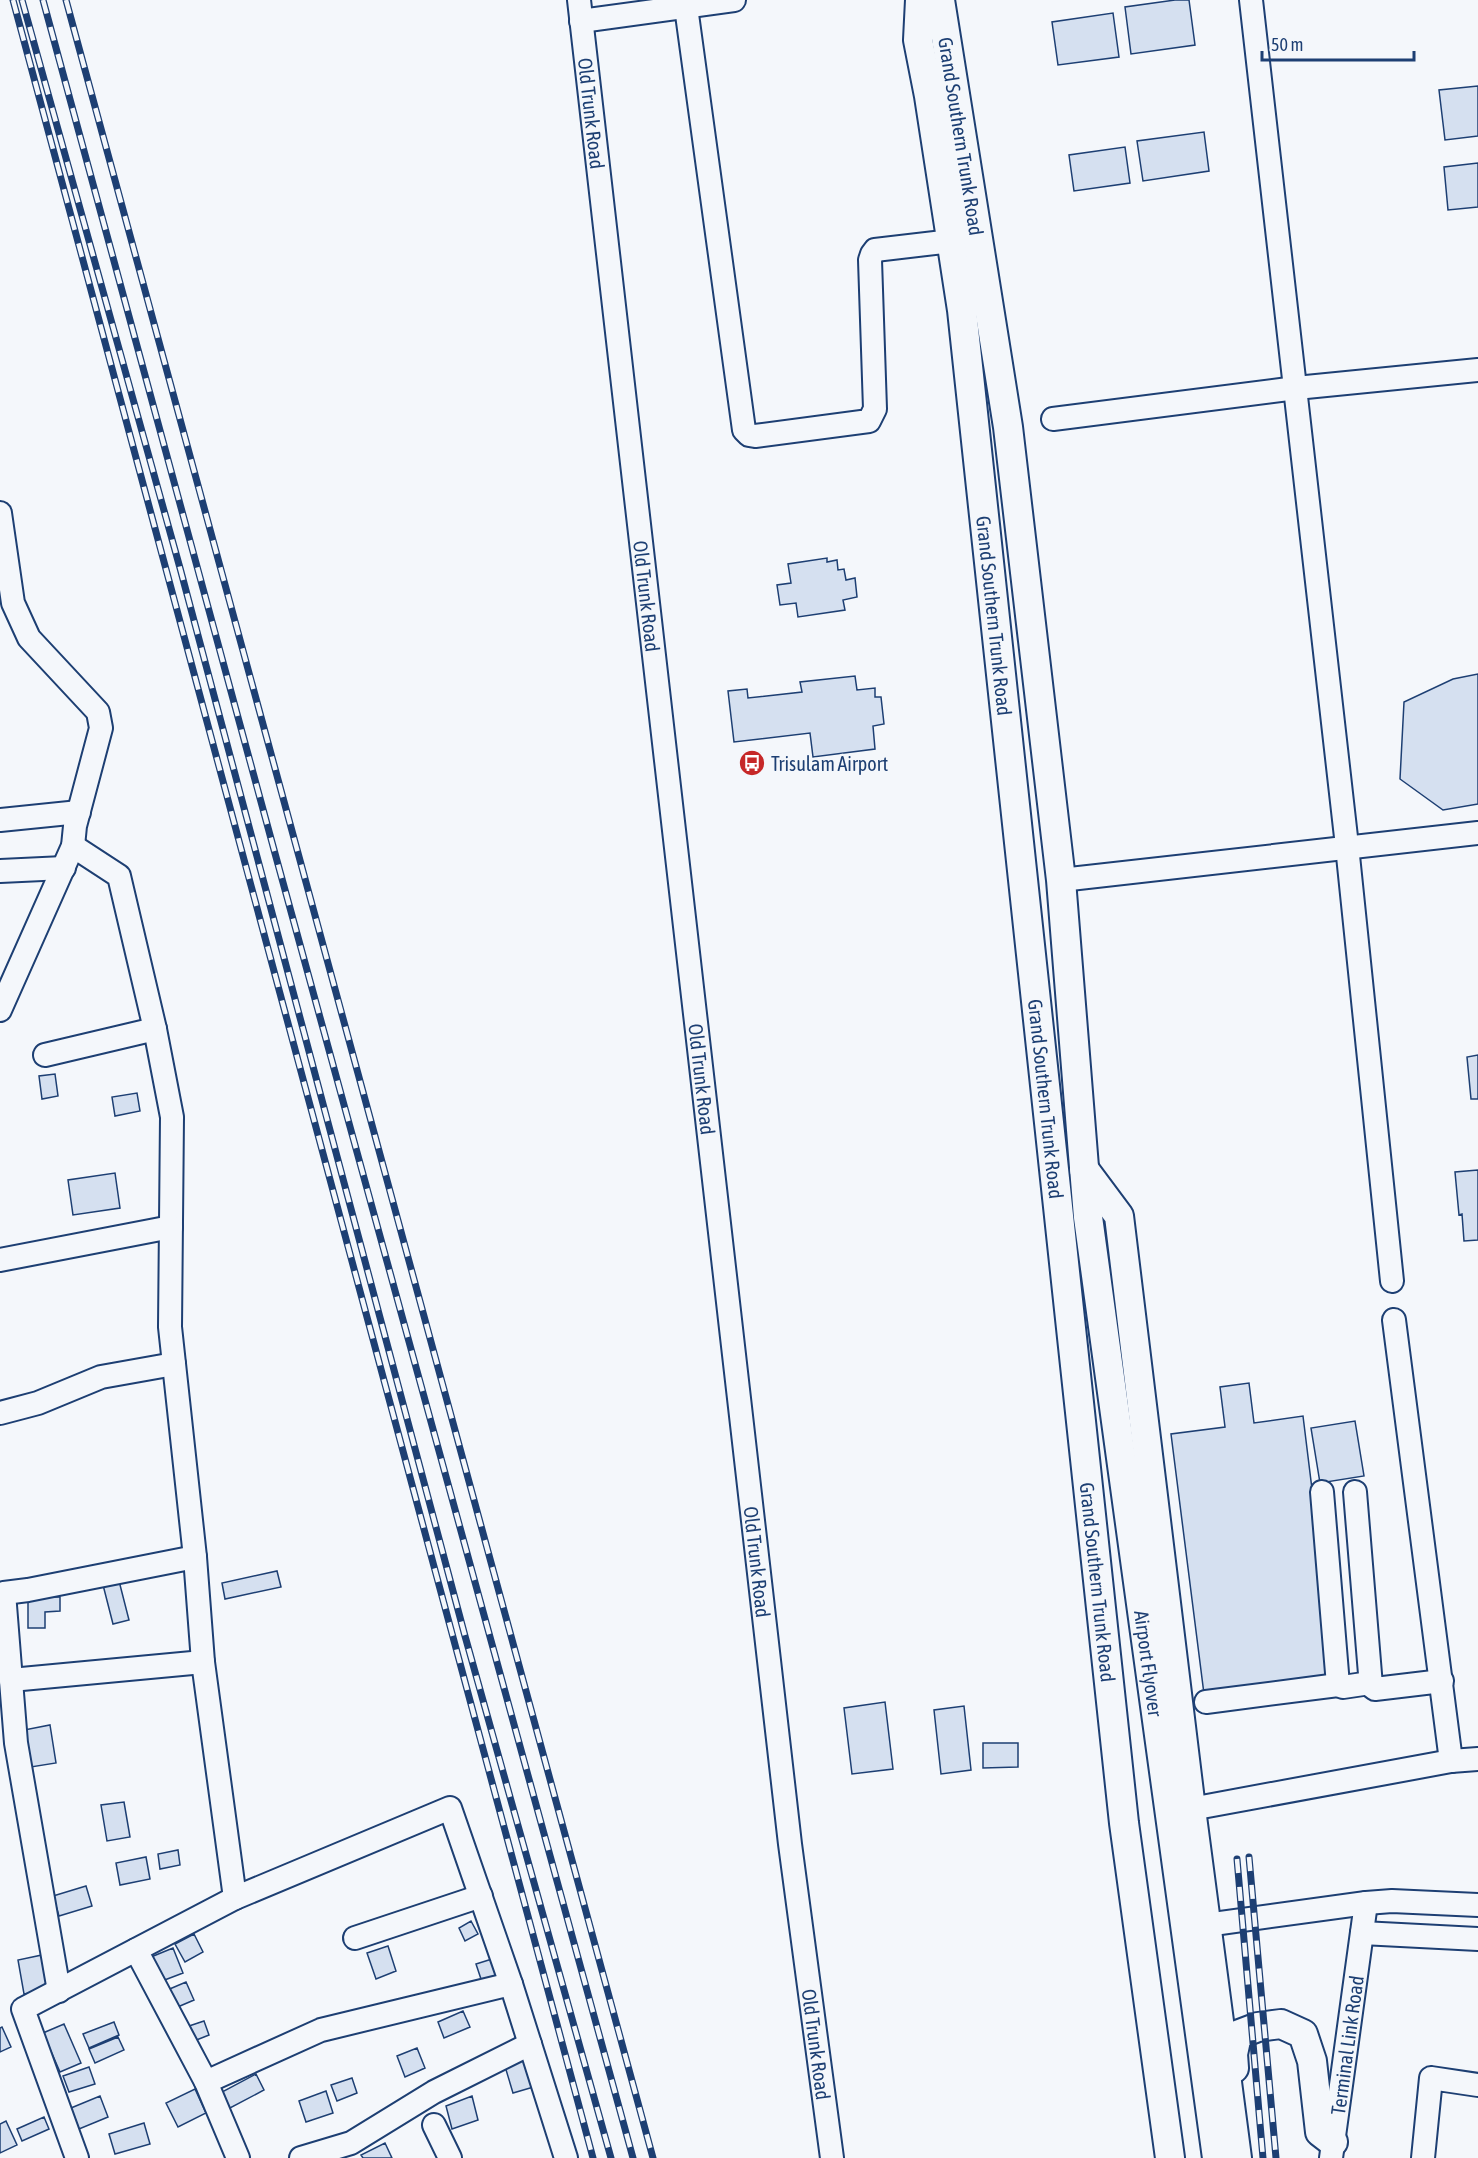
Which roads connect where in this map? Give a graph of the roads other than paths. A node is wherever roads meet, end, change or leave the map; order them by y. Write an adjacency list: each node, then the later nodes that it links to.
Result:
1 (734, 0): 6 (street)
2 (909, 0): 8 (street)
3 (920, 0): 8 (main road, Grand Southern Trunk Road)
4 (940, 0): 22 (main road, Grand Southern Trunk Road)
5 (1251, 0): 11 (street)
6 (686, 7): 7 (street); 9 (street)
7 (580, 11): 66 (street, Old Trunk Road)
8 (918, 40): 9 (main road, Grand Southern Trunk Road)
9 (952, 242): 67 (main road, Grand Southern Trunk Road)
10 (1478, 370): 11 (street)
11 (1296, 388): 12 (street); 19 (street)
12 (1053, 419)
13 (0, 513): 14 (street)
14 (7, 605): 15 (street)
15 (79, 812): 16 (street); 18 (street)
16 (0, 820)
17 (1478, 833): 19 (street)
18 (73, 846): 20 (street); 24 (street)
19 (1347, 846): 22 (street); 29 (street)
20 (64, 868): 21 (street); 23 (street)
21 (0, 871)
22 (1061, 880): 26 (main road, Grand Southern Trunk Road)
23 (0, 1010)
24 (155, 1029): 25 (street); 27 (street)
25 (45, 1055)
26 (1083, 1167): 44 (main road); 68 (main road, Airport Flyover)
27 (171, 1227): 28 (street); 31 (street)
28 (0, 1260)
29 (1392, 1281)
30 (1394, 1320): 38 (street)
31 (174, 1364): 32 (street); 35 (street)
32 (0, 1413)
33 (1322, 1492): 40 (street)
34 (1355, 1492): 39 (street)
35 (195, 1557): 36 (street); 37 (street)
36 (203, 1662): 37 (street); 46 (street)
37 (11, 1680): 55 (street)
38 (1442, 1681): 39 (street); 43 (street)
39 (1370, 1683): 40 (street)
40 (1338, 1685): 41 (street)
41 (1206, 1702)
42 (1478, 1759): 43 (street)
43 (1451, 1761): 44 (street)
44 (1191, 1809): 49 (main road)
45 (481, 1896): 46 (street); 51 (street); 54 (street)
46 (235, 1898): 53 (street)
47 (1366, 1903): 48 (street); 49 (street); 50 (street, Terminal Link Road)
48 (1478, 1905)
49 (1206, 1925): 69 (main road)
50 (1362, 1933): 52 (street); 60 (street, Terminal Link Road)
51 (355, 1938)
52 (1478, 1939)
53 (136, 1950): 55 (street); 57 (street)
54 (511, 1984): 56 (street); 57 (street)
55 (58, 1991): 61 (street)
56 (530, 2044): 63 (street); 65 (street)
57 (206, 2082): 62 (street)
58 (1478, 2085): 71 (street)
59 (434, 2125): 64 (street)
60 (1332, 2150): 70 (main road)
61 (77, 2158)
62 (238, 2158)
63 (301, 2158)
64 (450, 2158)
65 (566, 2158)
66 (832, 2158)
67 (1170, 2158)
68 (1217, 2158)
69 (1237, 2158)
70 (1247, 2158)
71 (1423, 2158)

